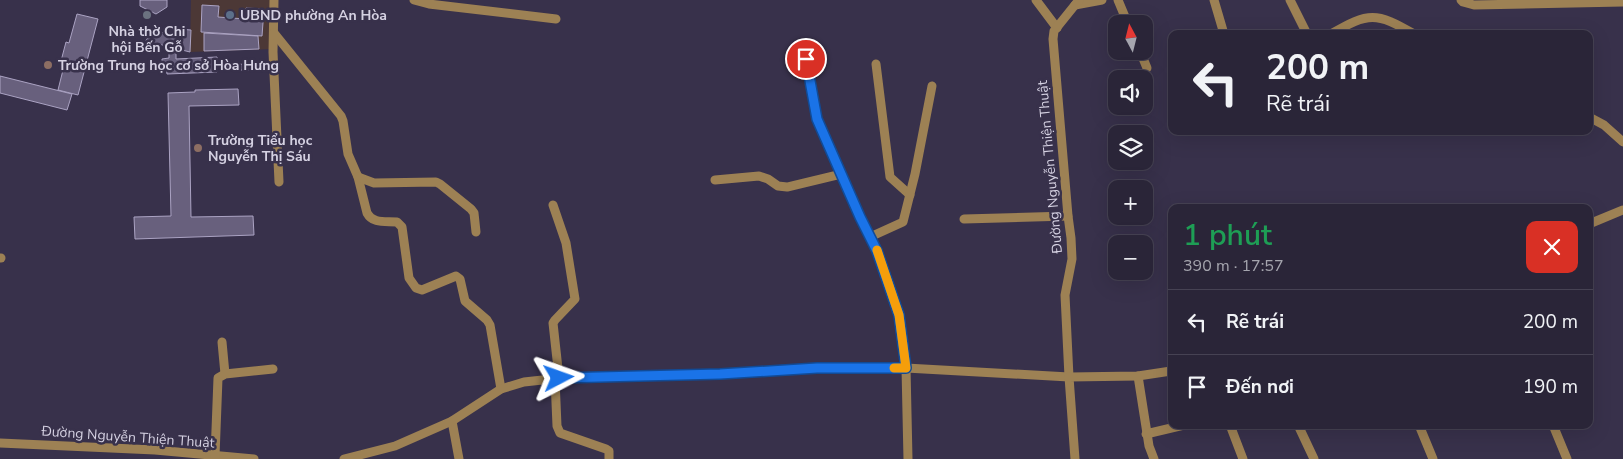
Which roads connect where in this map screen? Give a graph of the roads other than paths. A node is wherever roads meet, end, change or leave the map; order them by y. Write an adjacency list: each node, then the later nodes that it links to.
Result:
1 (274, 0): 18 (street)
2 (414, 0): 12 (street)
3 (1036, 0): 13 (street)
4 (1102, 0): 10 (street)
5 (1118, 0): 11 (street)
6 (1214, 0): 14 (street)
7 (1290, 0): 15 (street)
8 (1461, 0): 9 (street)
9 (1623, 2)
10 (1077, 3): 13 (street, Đường Nguyễn Thiện Thuật)
11 (1124, 15)
12 (556, 19)
13 (1057, 28): 33 (street, Đường Nguyễn Thiện Thuật)
14 (1223, 30)
15 (1304, 30)
16 (1339, 30): 17 (street)
17 (1407, 30)
18 (274, 33): 27 (street); 29 (street)
19 (806, 59): 26 (street)
20 (1144, 60): 22 (street)
21 (876, 64): 30 (street)
22 (1147, 68)
23 (932, 86): 30 (street)
24 (1593, 119): 25 (street)
25 (1623, 142)
26 (841, 174): 28 (street); 37 (street)
27 (358, 177): 36 (street); 46 (street)
28 (715, 180)
29 (279, 182)
30 (910, 195): 37 (street)
31 (553, 205): 45 (street)
32 (1623, 210): 35 (street)
33 (1068, 216): 34 (street); 44 (street, Đường Nguyễn Thiện Thuật)
34 (964, 220)
35 (1593, 222)
36 (476, 232)
37 (870, 237): 39 (street)
38 (222, 342): 42 (street)
39 (906, 368): 44 (street); 45 (street); 62 (street)
40 (273, 369): 42 (street)
41 (1168, 371): 43 (street)
42 (225, 374): 56 (street)
43 (1138, 376): 44 (street); 53 (street)
44 (1069, 377): 63 (street, Đường Nguyễn Thiện Thuật)
45 (557, 379): 46 (street); 61 (street)
46 (501, 389): 47 (street)
47 (452, 421): 59 (street); 60 (street)
48 (1168, 429): 53 (street)
49 (1232, 429): 65 (street)
50 (1300, 429): 66 (street)
51 (1421, 429): 67 (street)
52 (1555, 429): 68 (street)
53 (1146, 434): 64 (street)
54 (0, 443): 55 (street, Đường Nguyễn Thiện Thuật)
55 (155, 454): 57 (street, Đường Nguyễn Thiện Thuật)
56 (215, 456): 57 (street, Đường Nguyễn Thiện Thuật); 58 (street, Đường Nguyễn Thiện Thuật)
57 (204, 457)
58 (254, 459)
59 (344, 459)
60 (459, 459)
61 (609, 459)
62 (908, 459)
63 (1075, 459)
64 (1154, 459)
65 (1243, 459)
66 (1314, 459)
67 (1433, 459)
68 (1567, 459)

